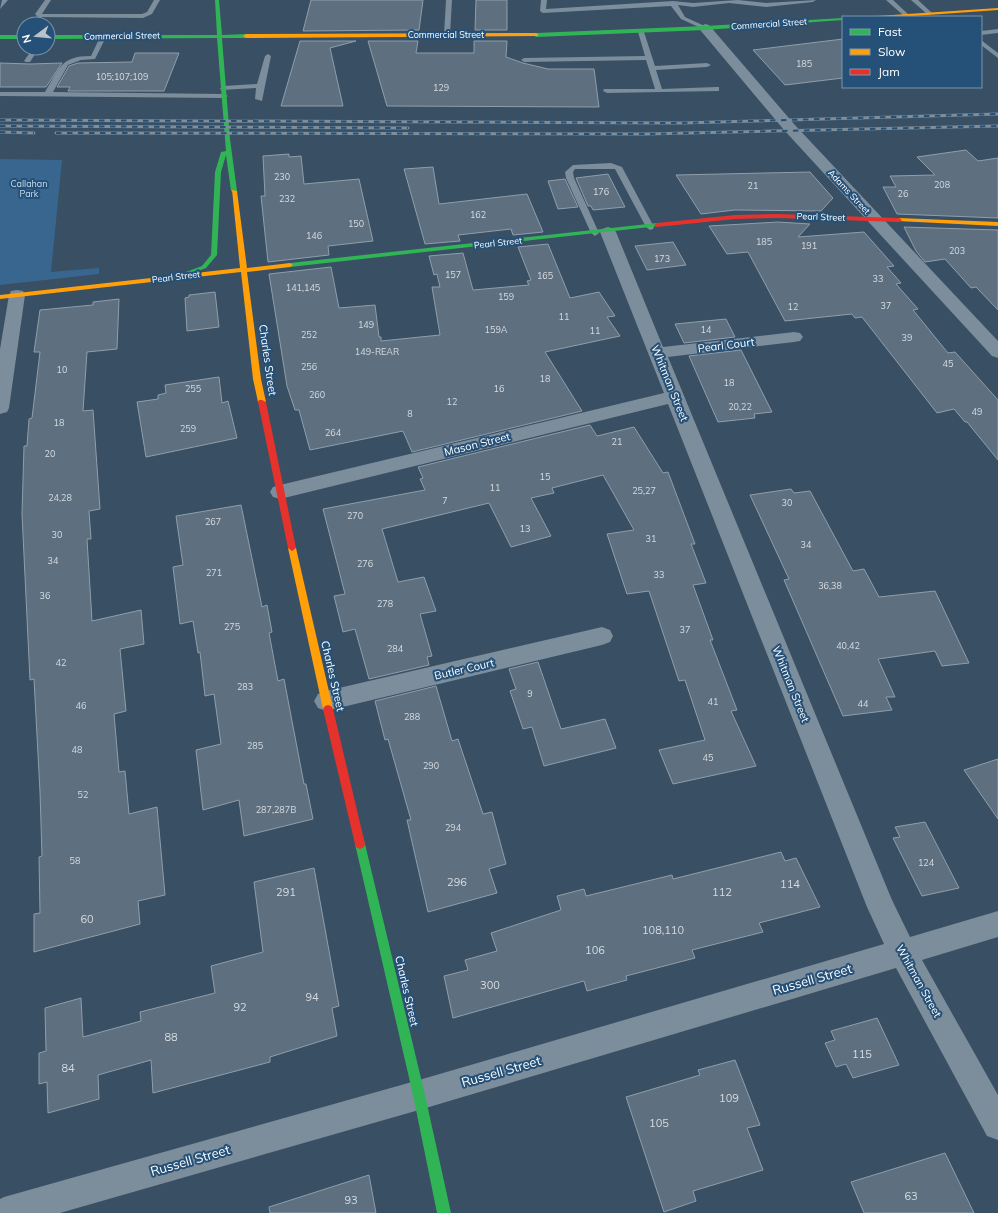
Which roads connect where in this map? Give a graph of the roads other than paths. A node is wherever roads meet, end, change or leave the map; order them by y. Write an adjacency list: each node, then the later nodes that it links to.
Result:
1 (5, 0): 12 (lane)
2 (48, 0): 3 (lane)
3 (157, 0)
4 (217, 0): 24 (street, Charles Street)
5 (449, 0): 23 (lane)
6 (544, 0): 11 (lane)
7 (728, 0): 8 (lane); 15 (lane)
8 (813, 0)
9 (889, 0): 16 (lane)
10 (914, 0): 14 (lane)
11 (673, 3): 15 (lane); 15 (lane)
12 (0, 8)
13 (998, 9): 17 (street)
14 (929, 14): 16 (street); 17 (street)
15 (699, 15): 19 (street, Commercial Street); 21 (street, Commercial Street); 47 (street, Adams Street)
16 (906, 15): 18 (street)
17 (950, 15)
18 (892, 16)
19 (842, 19)
20 (998, 31): 22 (lane)
21 (641, 32): 23 (street, Commercial Street); 33 (lane)
22 (982, 33)
23 (447, 35): 24 (street, Commercial Street)
24 (220, 36): 28 (street, Commercial Street); 42 (street, Charles Street)
25 (0, 37): 26 (street)
26 (16, 37)
27 (56, 37): 28 (street, Commercial Street)
28 (103, 37): 44 (lane)
29 (982, 43): 32 (lane)
30 (31, 56): 35 (lane)
31 (268, 56): 38 (lane)
32 (998, 56)
33 (649, 58): 34 (lane); 37 (lane)
34 (524, 60)
35 (28, 61)
36 (707, 65): 37 (lane)
37 (652, 68): 41 (lane)
38 (260, 86): 42 (lane); 45 (lane)
39 (716, 89): 41 (lane)
40 (608, 91): 41 (lane)
41 (659, 91)
42 (224, 92): 44 (lane); 46 (street, Charles Street)
43 (0, 94): 44 (lane)
44 (48, 94)
45 (259, 99)
46 (227, 139): 51 (street, Charles Street); 52 (street, Charles Street)
47 (874, 219): 48 (street, Pearl Street); 49 (street, Pearl Street); 56 (street, Adams Street)
48 (998, 224)
49 (650, 227): 50 (street, Pearl Street); 50 (lane)
50 (602, 232): 51 (street, Pearl Street); 57 (street, Whitman Street)
51 (243, 270): 52 (street, Pearl Street); 60 (street, Charles Street)
52 (163, 279): 53 (street, Pearl Street)
53 (18, 295): 54 (street, Pearl Street); 59 (street)
54 (0, 297)
55 (794, 337): 57 (street, Pearl Court)
56 (998, 352)
57 (658, 353): 58 (street, Whitman Street)
58 (675, 396): 60 (street, Mason Street); 64 (street, Whitman Street)
59 (0, 408)
60 (280, 492): 62 (street, Charles Street)
61 (602, 636): 62 (street, Butler Court)
62 (326, 701): 65 (street, Charles Street)
63 (998, 924): 64 (street, Russell Street)
64 (903, 953): 65 (street, Russell Street); 66 (street, Whitman Street)
65 (419, 1095): 67 (street, Russell Street); 68 (street, Charles Street)
66 (998, 1125)
67 (4, 1213)
68 (444, 1213)

